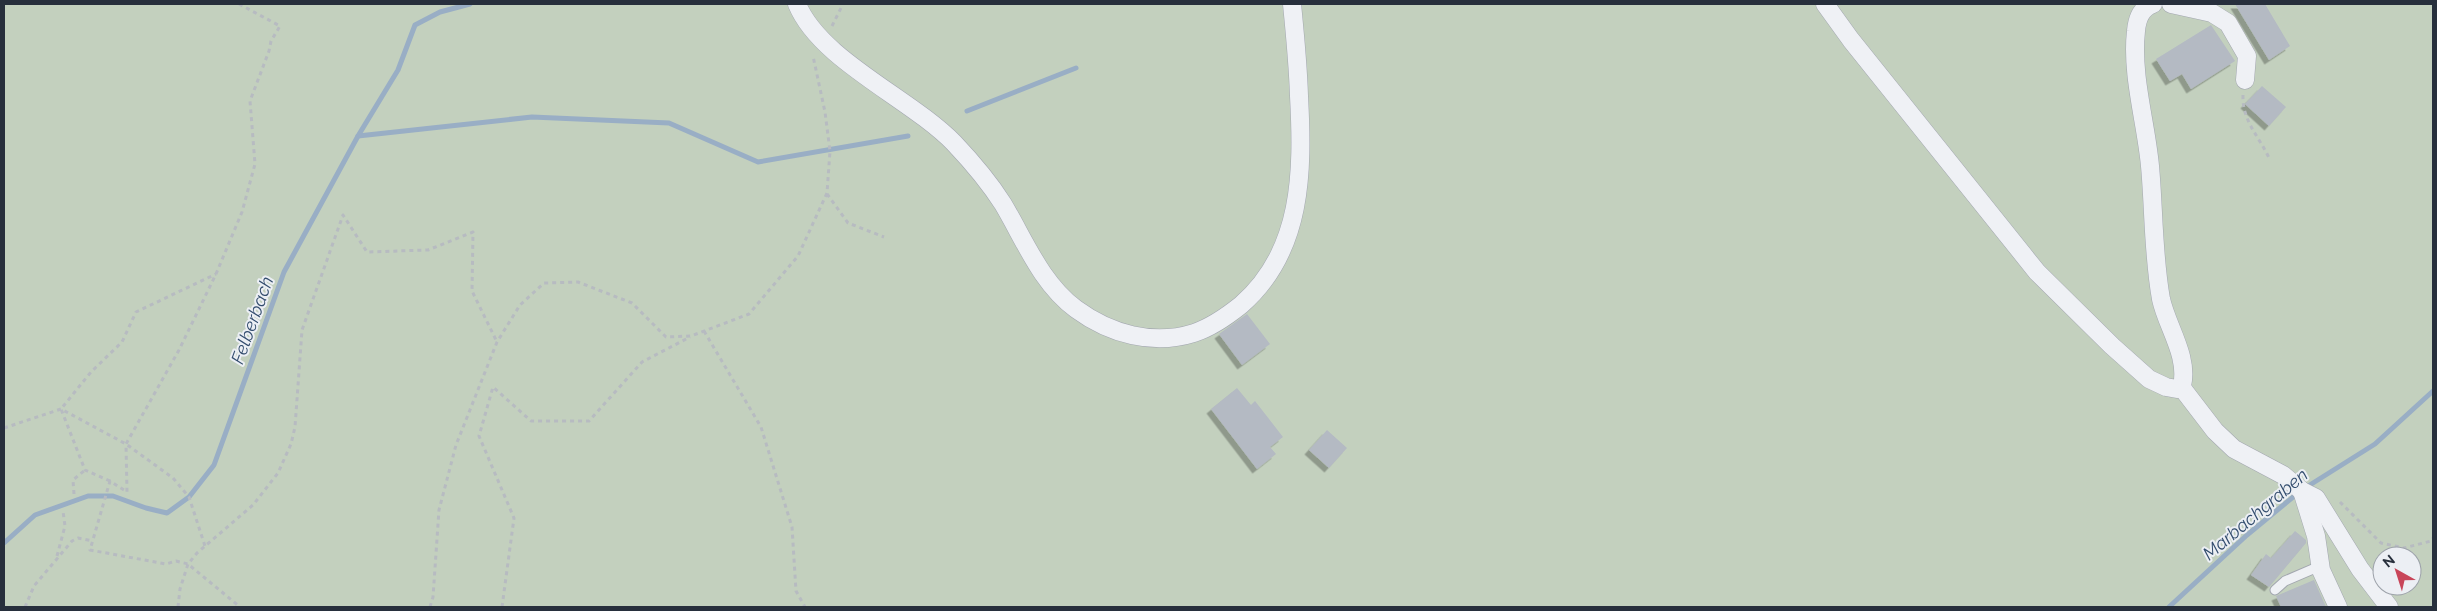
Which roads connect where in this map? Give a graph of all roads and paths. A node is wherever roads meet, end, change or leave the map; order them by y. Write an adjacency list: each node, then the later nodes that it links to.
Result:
1 (240, 4): 13 (path)
2 (796, 4): 8 (street)
3 (844, 4): 8 (path)
4 (1292, 4): 8 (street)
5 (1825, 4): 17 (street)
6 (2153, 4): 17 (street)
7 (2171, 4): 9 (street)
8 (818, 46): 11 (path)
9 (2245, 80): 10 (path)
10 (2269, 158)
11 (827, 193): 12 (path); 14 (path)
12 (884, 237)
13 (216, 274): 18 (path); 20 (path)
14 (704, 331): 15 (path); 38 (path)
15 (691, 336): 16 (path); 37 (path)
16 (497, 342): 28 (path); 36 (path)
17 (2182, 388): 24 (street)
18 (61, 409): 19 (path); 20 (path); 21 (path)
19 (4, 428)
20 (126, 444): 22 (path); 28 (path)
21 (85, 470): 22 (path); 23 (path)
22 (110, 481): 27 (path)
23 (74, 494)
24 (2309, 494): 26 (path); 31 (street); 40 (street)
25 (64, 511): 29 (path)
26 (2433, 538)
27 (93, 541): 29 (path); 30 (path)
28 (205, 546): 30 (path)
29 (56, 559): 33 (path)
30 (188, 564): 34 (path); 35 (path)
31 (2320, 566): 32 (lane); 39 (street)
32 (2275, 590)
33 (25, 607)
34 (178, 607)
35 (240, 607)
36 (430, 607)
37 (502, 607)
38 (805, 607)
39 (2338, 607)
40 (2389, 607)

